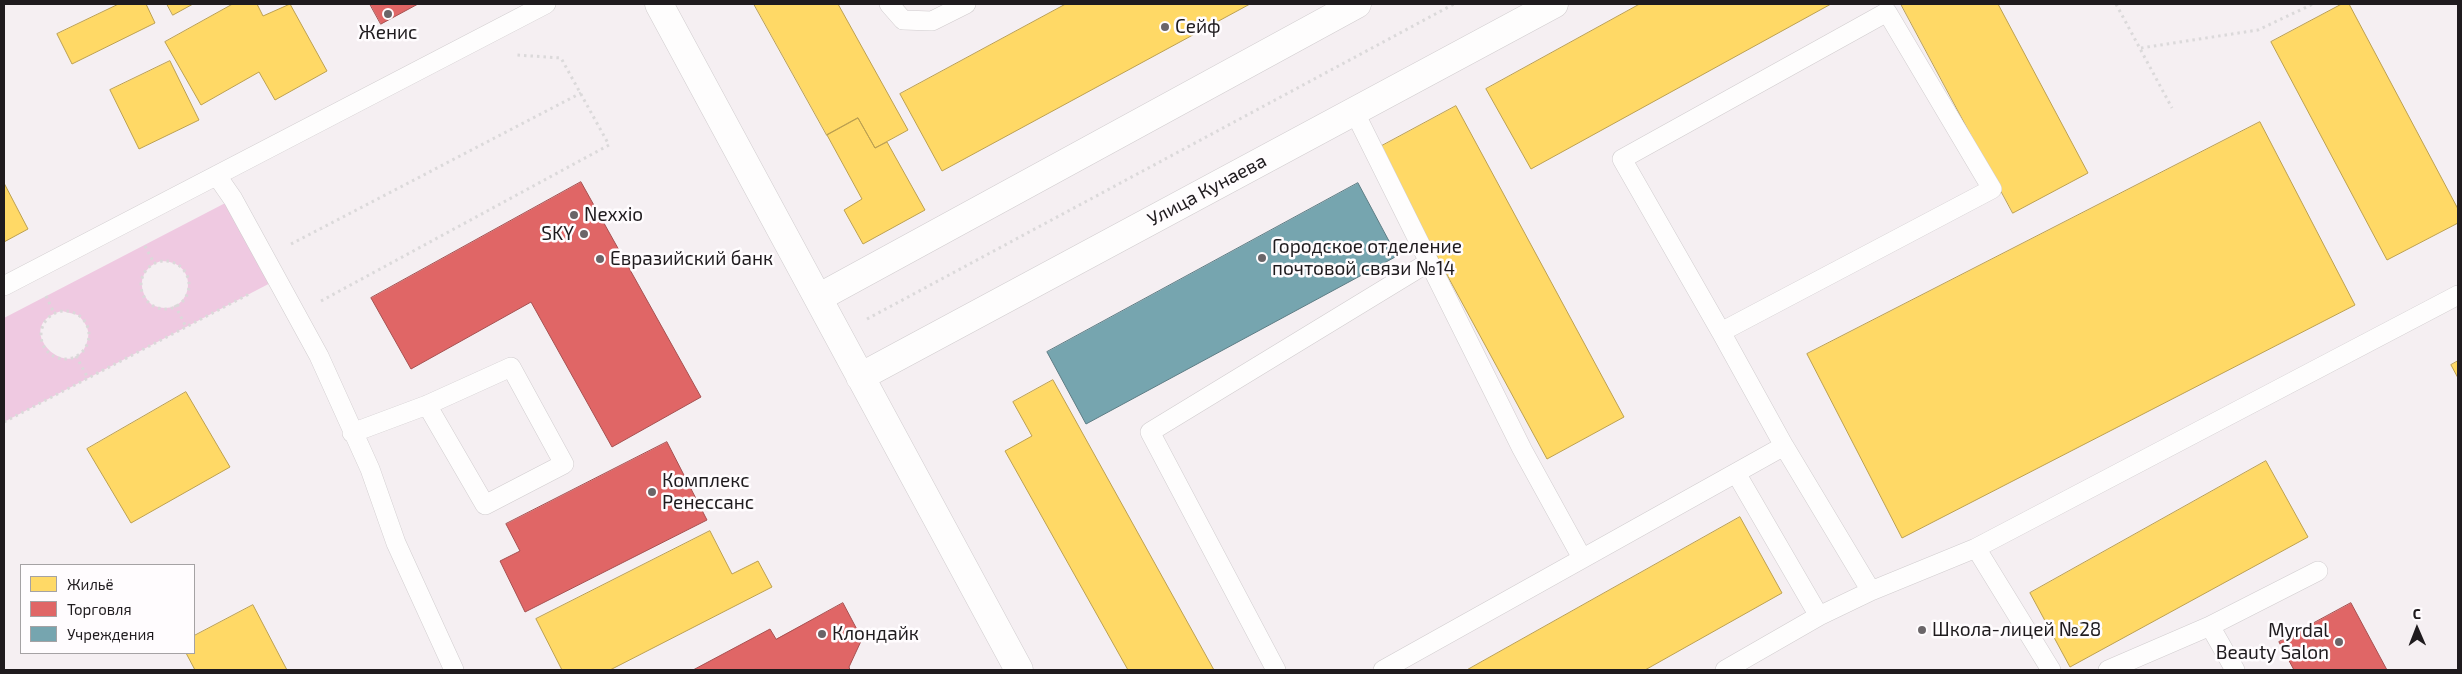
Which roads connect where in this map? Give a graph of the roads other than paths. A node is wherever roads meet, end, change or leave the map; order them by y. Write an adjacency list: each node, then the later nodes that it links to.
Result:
1 (546, 4): 8 (lane)
2 (659, 4): 12 (street)
3 (889, 4): 4 (lane)
4 (966, 4)
5 (1357, 4): 12 (street)
6 (1554, 4): 7 (street, Улица Кунаева)
7 (1354, 111): 9 (lane); 14 (street, Улица Кунаева)
8 (216, 176): 10 (lane); 16 (lane)
9 (1429, 262): 20 (lane); 27 (lane)
10 (4, 286)
11 (2458, 295): 19 (lane)
12 (818, 298): 14 (street)
13 (1721, 332): 13 (lane); 17 (lane)
14 (860, 377): 26 (street)
15 (428, 405): 15 (lane); 16 (lane)
16 (352, 433): 25 (lane)
17 (1784, 446): 18 (lane); 22 (lane)
18 (1736, 473): 20 (lane); 23 (lane)
19 (1976, 548): 22 (lane); 30 (lane)
20 (1582, 558): 28 (lane)
21 (2318, 571): 24 (lane)
22 (1871, 591): 23 (lane)
23 (1819, 616): 29 (lane)
24 (2210, 626): 31 (lane); 32 (lane)
25 (454, 670)
26 (1020, 670)
27 (1276, 670)
28 (1383, 670)
29 (1725, 670)
30 (2051, 670)
31 (2108, 670)
32 (2235, 670)

